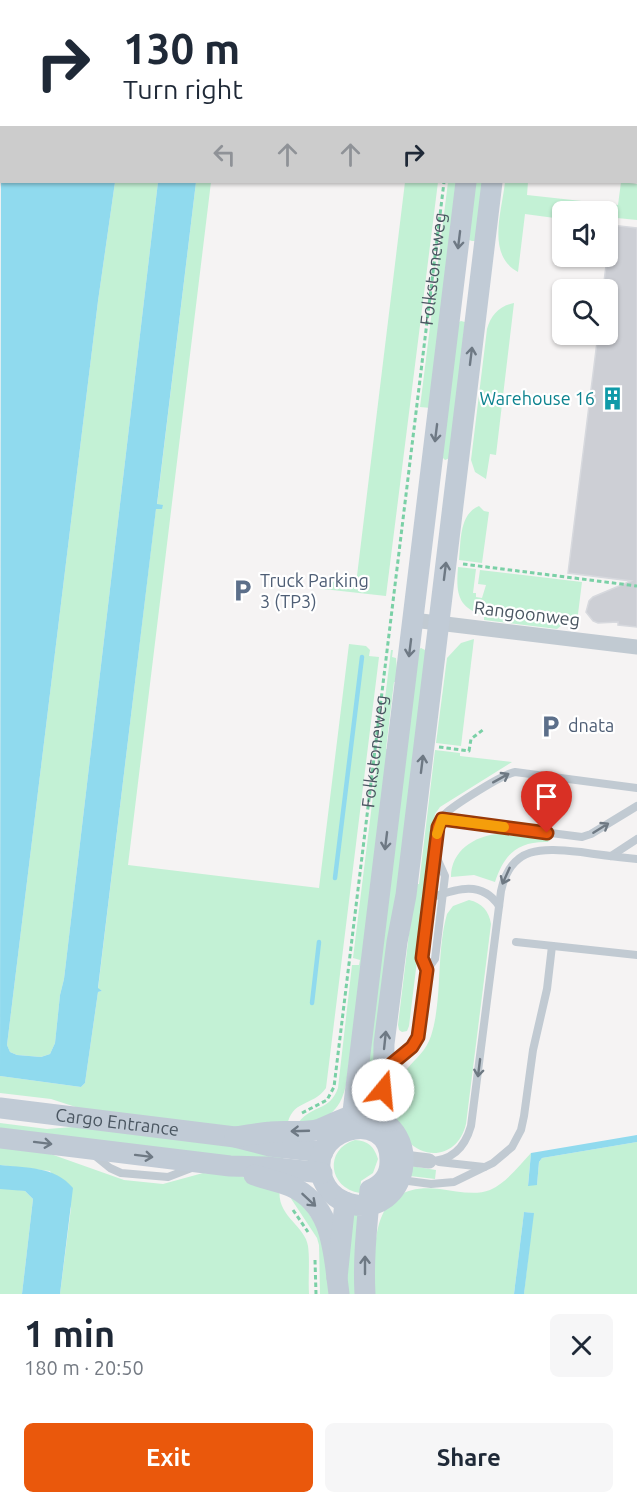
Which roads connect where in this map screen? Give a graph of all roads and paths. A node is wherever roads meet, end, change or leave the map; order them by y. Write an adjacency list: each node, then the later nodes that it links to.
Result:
1 (444, 183): 31 (path, Folkstoneweg)
2 (466, 183): 4 (street, Folkstoneweg, one-way to 4)
3 (492, 183): 4 (street, Folkstoneweg)
4 (467, 282): 5 (street, Folkstoneweg)
5 (442, 486): 6 (street, Folkstoneweg); 8 (street, Folkstoneweg)
6 (446, 562): 7 (path); 9 (street, Folkstoneweg, one-way to 6)
7 (637, 586)
8 (413, 620): 9 (street, Rangoonweg); 29 (street, Folkstoneweg, one-way to 29)
9 (439, 623): 10 (street, Rangoonweg); 27 (street, Folkstoneweg, one-way to 9)
10 (637, 647)
11 (484, 729): 12 (path)
12 (460, 750)
13 (637, 788): 15 (lane, one-way to 13)
14 (637, 806): 15 (lane, one-way to 14)
15 (442, 819): 17 (lane)
16 (637, 839): 18 (lane)
17 (435, 854): 20 (lane); 21 (lane)
18 (612, 856): 19 (lane); 22 (lane, one-way to 22)
19 (637, 859)
20 (443, 894): 21 (lane); 22 (lane); 26 (lane)
21 (430, 898): 26 (lane)
22 (499, 906): 36 (lane, one-way to 36)
23 (516, 942): 24 (lane)
24 (552, 946): 25 (lane); 38 (lane)
25 (637, 955)
26 (427, 970): 27 (lane)
27 (383, 1071): 30 (street, Folkstoneweg)
28 (0, 1108): 32 (street, Cargo Entrance)
29 (351, 1122): 30 (street); 31 (street, Cargo Entrance, one-way to 31); 34 (street); 43 (street)
30 (383, 1122): 35 (street)
31 (294, 1132): 32 (street, Cargo Entrance)
32 (235, 1137): 34 (street, Cargo Entrance)
33 (0, 1138): 37 (street, Cargo Entrance, one-way to 37)
34 (323, 1152): 39 (street)
35 (404, 1158): 36 (street); 40 (street)
36 (429, 1161): 38 (lane)
37 (230, 1166): 39 (street, Cargo Entrance); 41 (street, Cargo Entrance)
38 (488, 1166): 40 (lane)
39 (321, 1173): 42 (street)
40 (400, 1180): 43 (street)
41 (287, 1185): 44 (path); 46 (street, Cargo Entrance, one-way to 46)
42 (345, 1202): 43 (street); 46 (street)
43 (369, 1204): 48 (street, one-way to 43)
44 (312, 1237)
45 (315, 1250): 47 (path)
46 (338, 1286)
47 (316, 1294)
48 (365, 1294)

